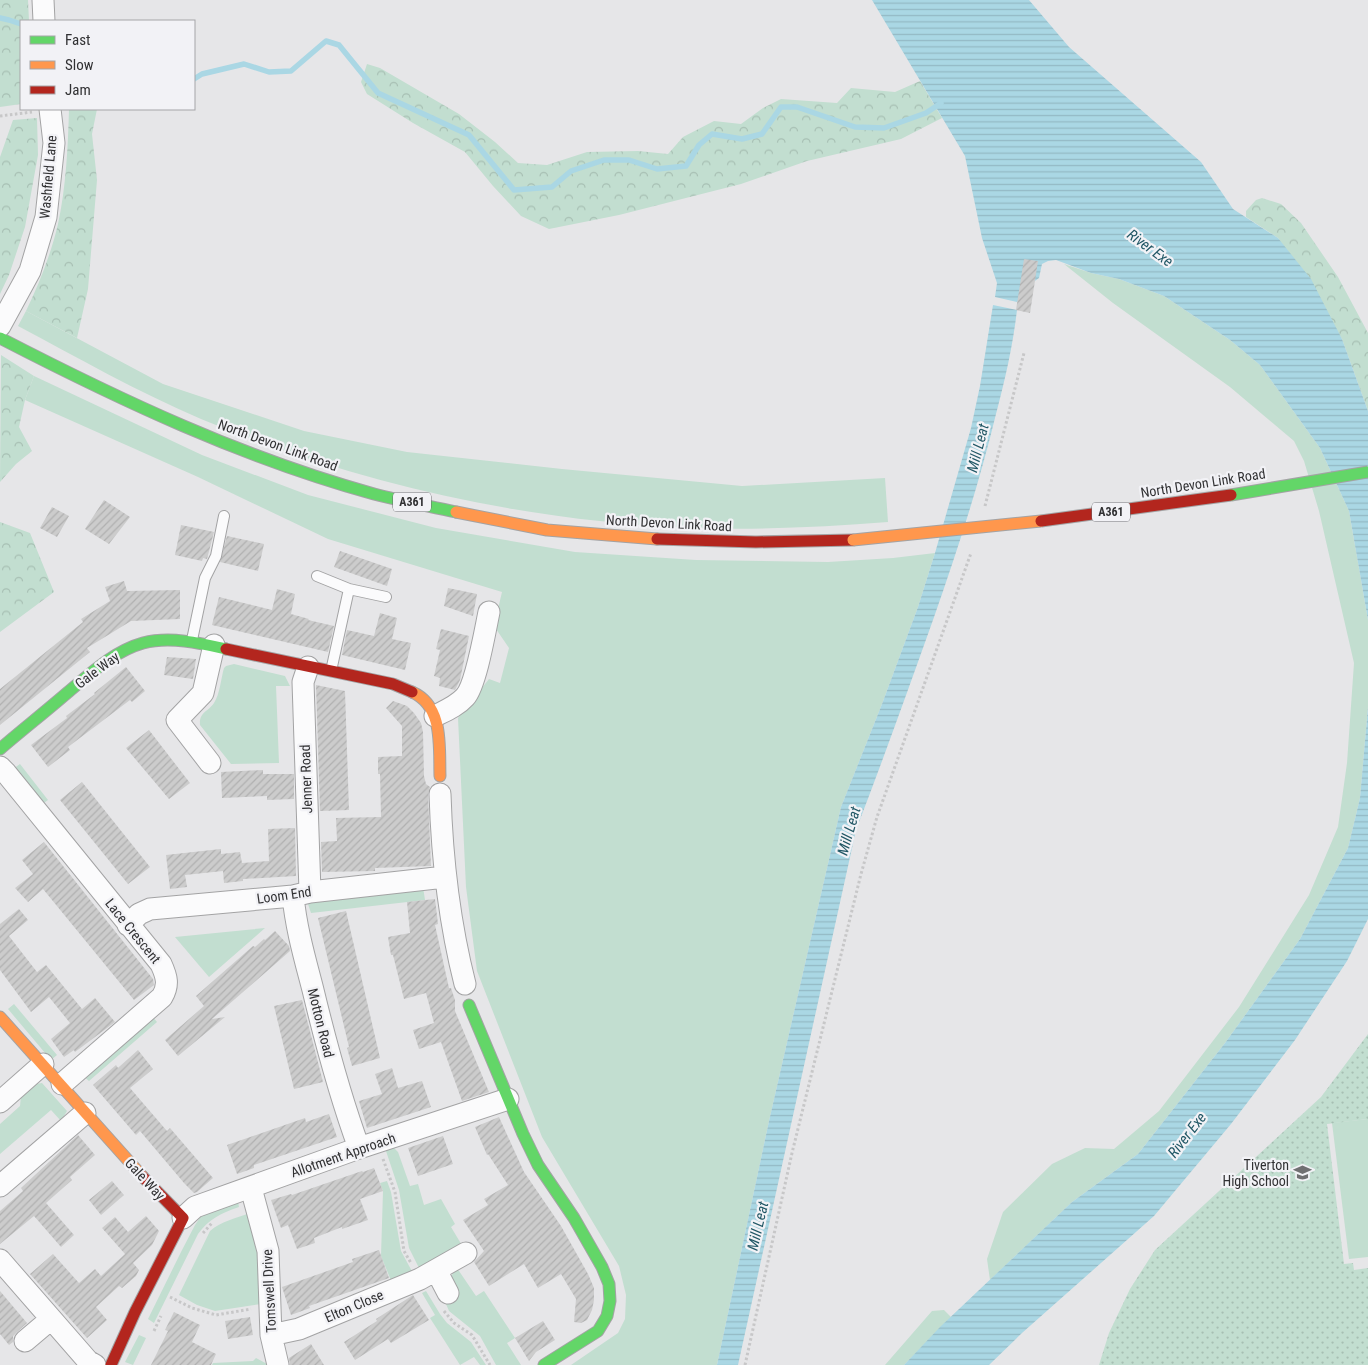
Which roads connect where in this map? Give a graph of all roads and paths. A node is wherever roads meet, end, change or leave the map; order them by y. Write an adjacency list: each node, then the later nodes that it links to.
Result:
1 (50, 110): 2 (path); 3 (street, Washfield Lane)
2 (0, 116)
3 (0, 326)
4 (0, 338): 6 (main road, North Devon Link Road / A361, bridge)
5 (1024, 354): 7 (path)
6 (1368, 472)
7 (984, 510)
8 (224, 516): 14 (lane)
9 (974, 544): 54 (path)
10 (317, 576): 11 (lane)
11 (349, 589): 12 (lane); 17 (lane)
12 (386, 597)
13 (489, 612): 18 (street)
14 (192, 641): 15 (main road, Gale Way); 19 (main road, Gale Way)
15 (214, 645): 16 (main road, Gale Way); 20 (street)
16 (308, 667): 17 (main road, Gale Way); 24 (street, Jenner Road)
17 (331, 672): 18 (main road, Gale Way)
18 (435, 716): 22 (main road, Gale Way)
19 (0, 750)
20 (210, 764)
21 (0, 767): 25 (street, Lace Crescent)
22 (440, 785): 23 (street)
23 (445, 877): 24 (street, Loom End); 26 (street)
24 (301, 894): 25 (street, Loom End); 33 (street, Motton Road)
25 (128, 925): 29 (street, Lace Crescent)
26 (467, 994): 30 (main road)
27 (0, 1017): 28 (main road, Gale Way)
28 (43, 1064): 29 (main road, Gale Way); 31 (street)
29 (62, 1084): 32 (main road, Gale Way)
30 (508, 1099): 33 (street, Allotment Approach); 53 (main road)
31 (0, 1102)
32 (85, 1112): 34 (street); 36 (main road, Gale Way)
33 (359, 1148): 35 (street, Allotment Approach)
34 (0, 1186)
35 (251, 1188): 36 (street, Allotment Approach); 44 (street, Tomswell Drive)
36 (182, 1218): 51 (main road)
37 (216, 1220): 38 (path)
38 (199, 1240)
39 (466, 1253): 41 (street, Elton Close)
40 (0, 1260): 46 (street)
41 (436, 1270): 42 (street); 48 (street, Elton Close)
42 (448, 1293)
43 (167, 1303): 44 (path)
44 (269, 1306): 48 (street, Tomswell Drive)
45 (164, 1311): 47 (path)
46 (51, 1318): 49 (street); 50 (street)
47 (153, 1333)
48 (271, 1335): 52 (street, Tomswell Drive)
49 (25, 1341)
50 (95, 1365)
51 (111, 1365)
52 (278, 1365)
53 (544, 1365)
54 (746, 1365)

